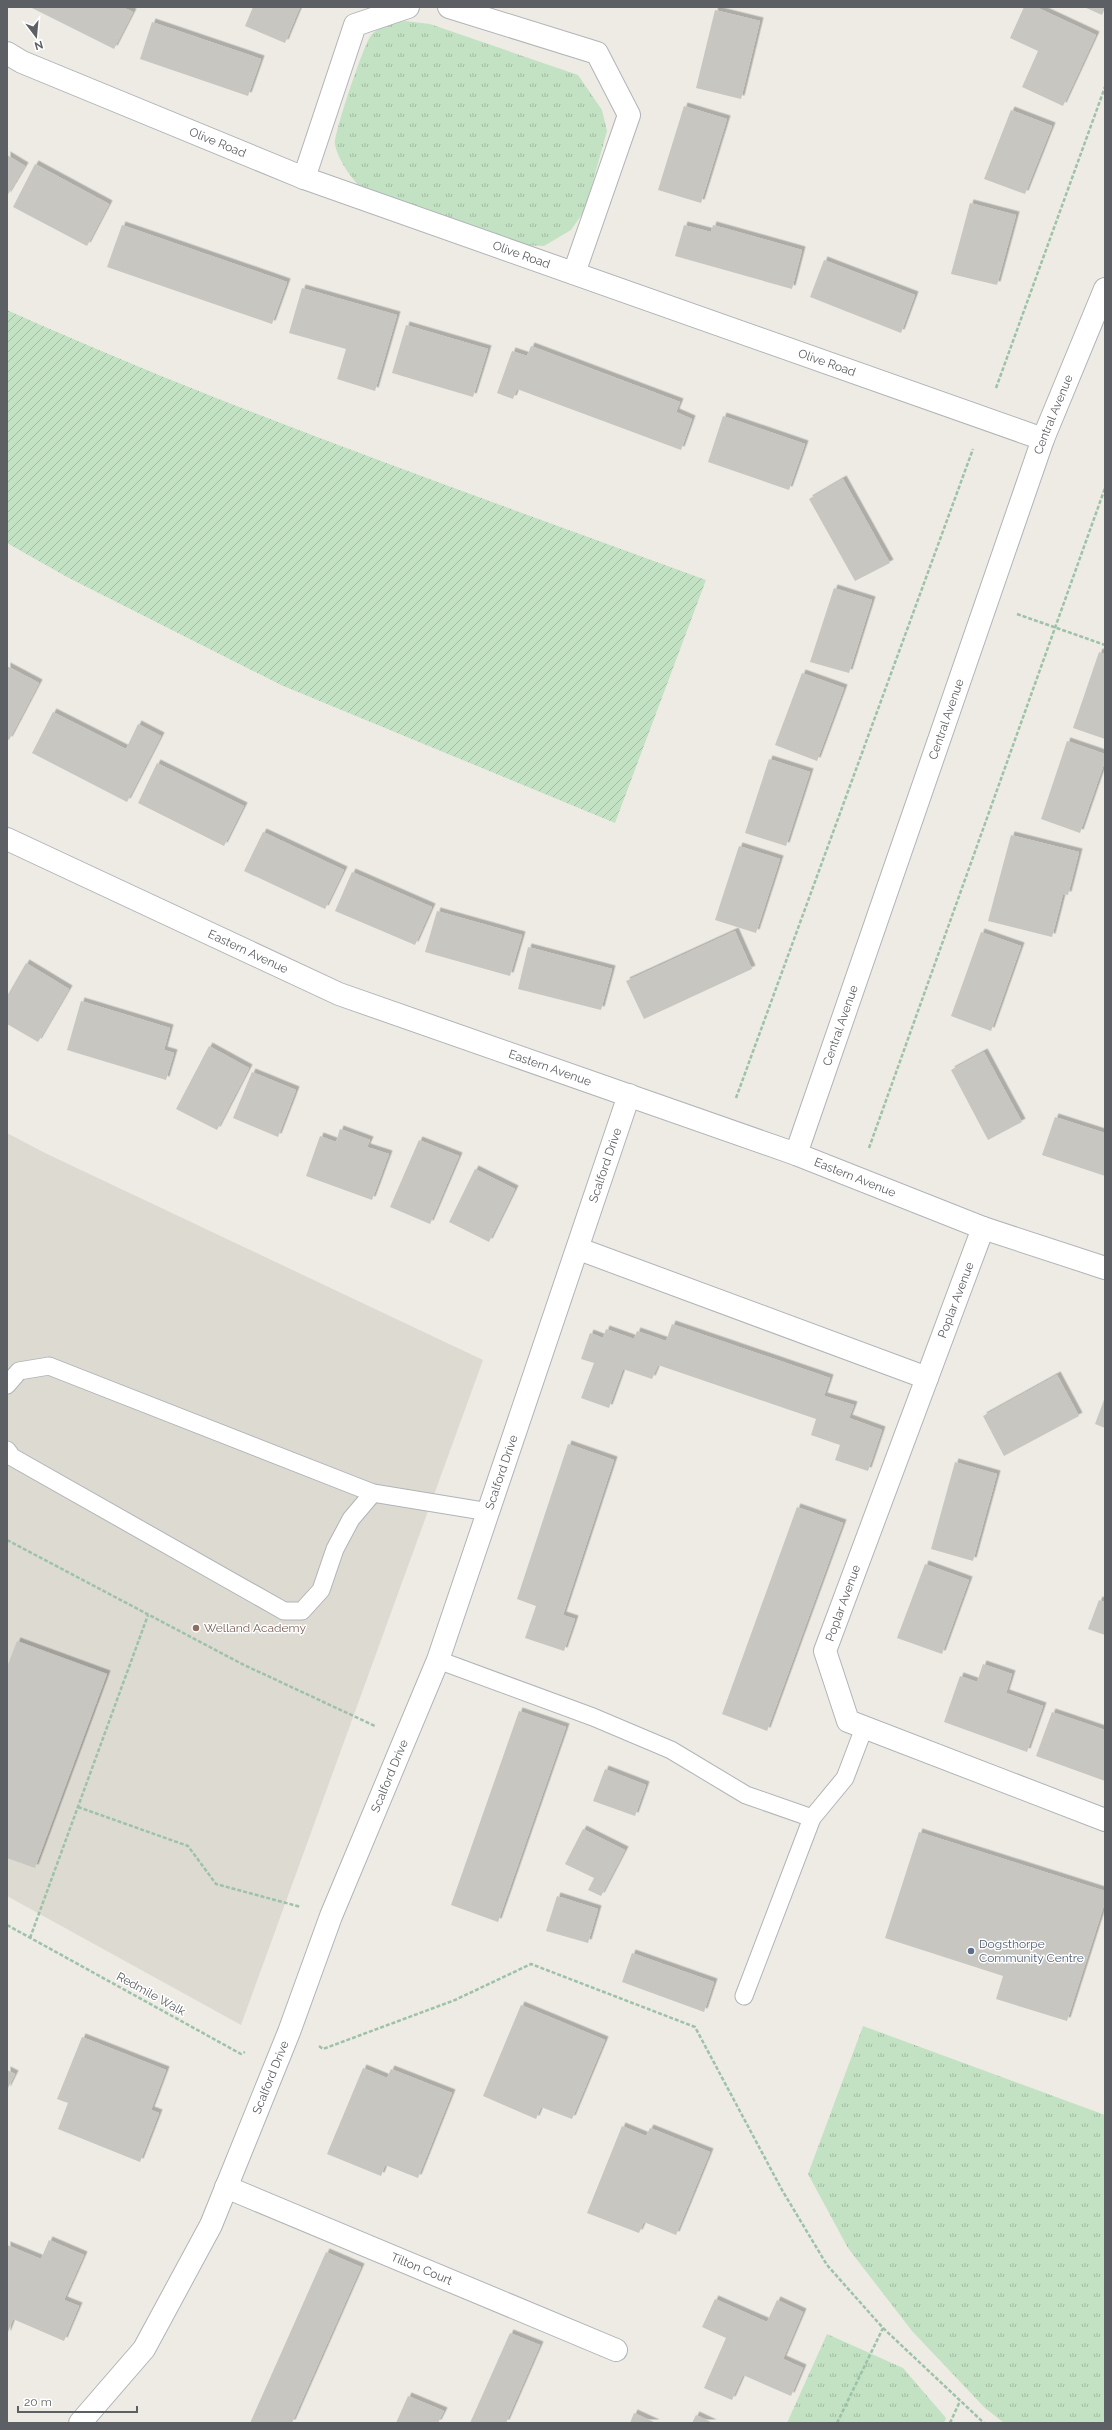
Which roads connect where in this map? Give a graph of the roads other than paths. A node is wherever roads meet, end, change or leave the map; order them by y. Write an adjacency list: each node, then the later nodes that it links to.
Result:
1 (408, 7): 4 (street)
2 (449, 7): 5 (street)
3 (7, 53): 4 (street, Olive Road)
4 (304, 178): 5 (street, Olive Road)
5 (574, 273): 7 (street, Olive Road)
6 (1105, 289): 7 (street, Central Avenue)
7 (1043, 439): 10 (street, Central Avenue)
8 (7, 839): 9 (street, Eastern Avenue)
9 (629, 1095): 10 (street, Eastern Avenue); 12 (street, Scalford Drive)
10 (796, 1154): 11 (street, Eastern Avenue)
11 (983, 1228): 13 (street, Eastern Avenue); 14 (street, Poplar Avenue)
12 (578, 1249): 14 (street); 18 (street, Scalford Drive)
13 (1105, 1268)
14 (927, 1378): 20 (street, Poplar Avenue)
15 (7, 1385): 17 (lane)
16 (7, 1450): 17 (lane)
17 (372, 1493): 18 (lane)
18 (488, 1512): 19 (street, Scalford Drive)
19 (438, 1660): 21 (lane); 24 (street, Scalford Drive)
20 (864, 1728): 21 (lane); 22 (street, Poplar Avenue)
21 (812, 1818): 23 (lane)
22 (1105, 1820)
23 (744, 1996)
24 (226, 2187): 25 (street, Tilton Court); 26 (street, Scalford Drive)
25 (616, 2350)
26 (80, 2423)

